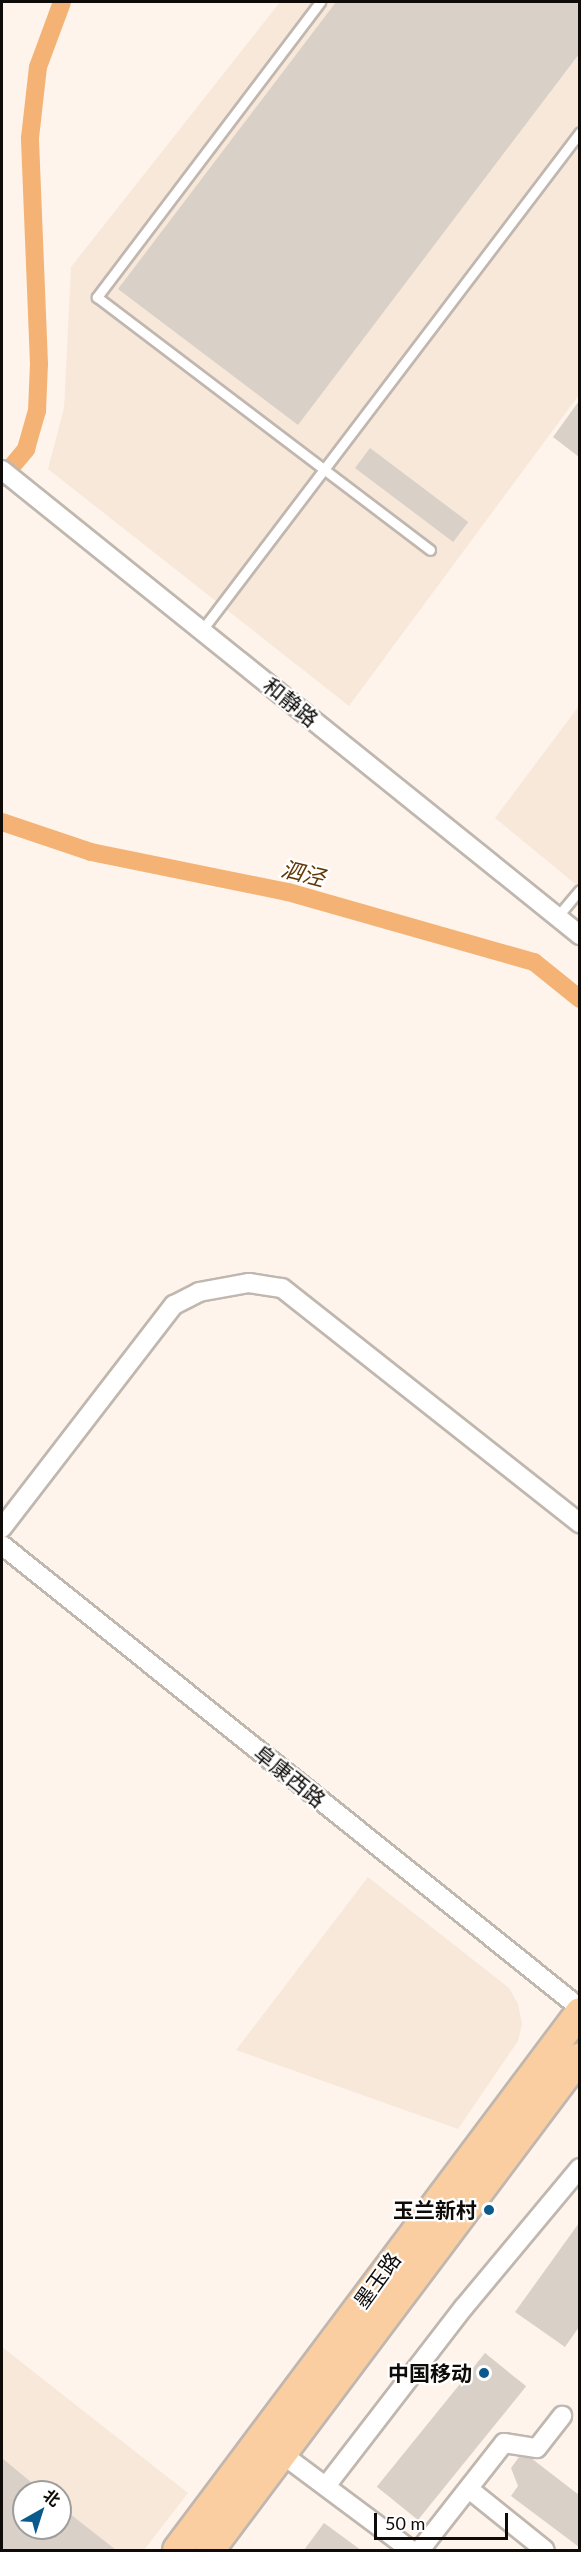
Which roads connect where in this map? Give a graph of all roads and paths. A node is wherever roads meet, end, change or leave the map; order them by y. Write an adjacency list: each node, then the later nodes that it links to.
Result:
1 (321, 2): 3 (lane)
2 (579, 132): 3 (lane)
3 (324, 469): 5 (lane); 6 (lane)
4 (2, 470): 6 (street, 和静路)
5 (430, 550)
6 (202, 630): 8 (street, 和静路)
7 (579, 890): 8 (lane)
8 (557, 917): 9 (street, 和静路)
9 (579, 935)
10 (579, 1523): 11 (street)
11 (2, 1528)
12 (2, 1545): 13 (street, 阜康西路)
13 (579, 2010): 20 (main road, 墨玉路)
14 (579, 2057): 17 (main road, 墨玉路)
15 (579, 2168): 18 (street)
16 (562, 2416): 19 (street)
17 (282, 2454): 18 (street); 21 (main road, 墨玉路)
18 (326, 2486): 22 (street)
19 (469, 2489): 23 (street); 24 (street)
20 (177, 2550)
21 (210, 2550)
22 (411, 2550)
23 (420, 2550)
24 (545, 2550)

